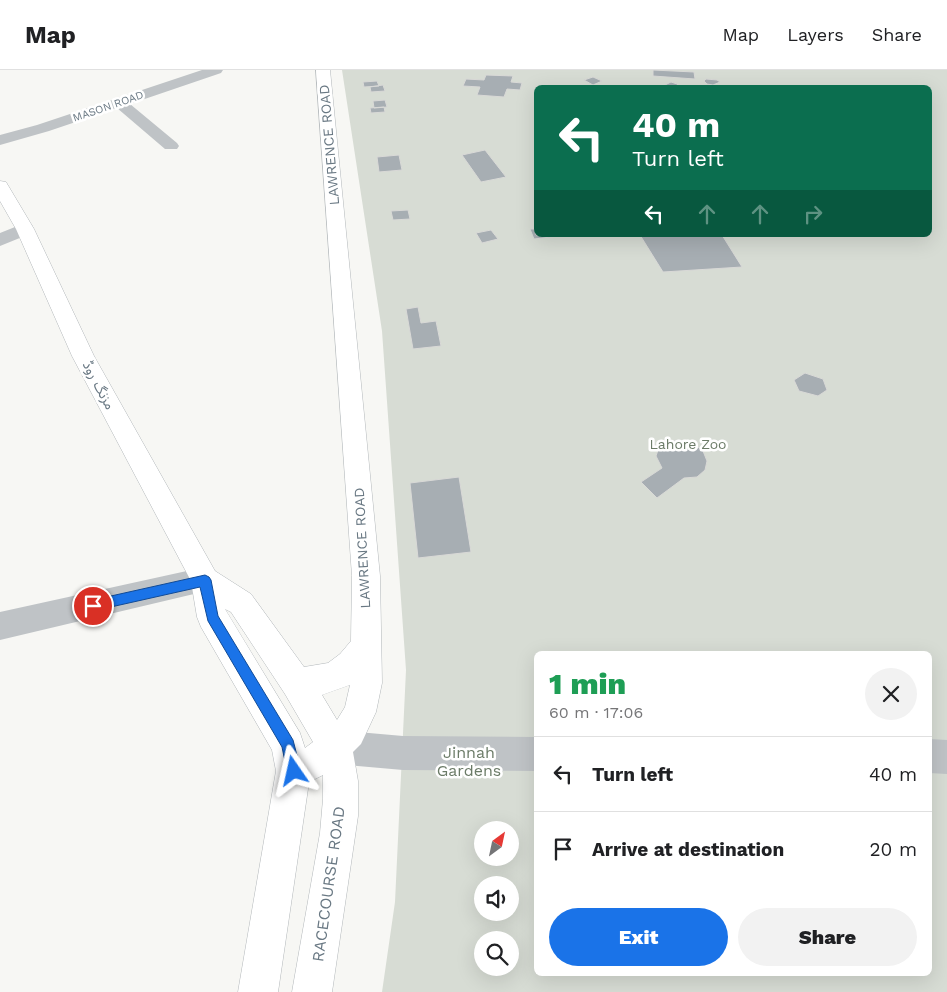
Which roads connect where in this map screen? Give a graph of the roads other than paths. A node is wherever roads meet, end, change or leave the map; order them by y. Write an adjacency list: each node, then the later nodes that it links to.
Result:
1 (216, 70): 3 (street, MASON ROAD)
2 (322, 70): 11 (main road, LAWRENCE ROAD)
3 (119, 102): 4 (street, MASON ROAD); 5 (street)
4 (0, 140)
5 (172, 146)
6 (0, 186): 7 (main road, مزنگ روڈ)
7 (25, 229): 8 (street); 9 (main road, مزنگ روڈ)
8 (0, 240)
9 (205, 580): 10 (street); 12 (main road, مزنگ روڈ); 17 (main road, مزنگ روڈ)
10 (0, 626)
11 (366, 645): 12 (main road); 13 (main road, LAWRENCE ROAD)
12 (296, 682): 13 (main road, مزنگ روڈ)
13 (335, 748): 14 (street); 17 (main road, LAWRENCE ROAD); 19 (main road, RACECOURSE ROAD)
14 (534, 754)
15 (932, 756): 16 (street)
16 (947, 756)
17 (294, 771): 18 (main road)
18 (258, 992)
19 (312, 992)

